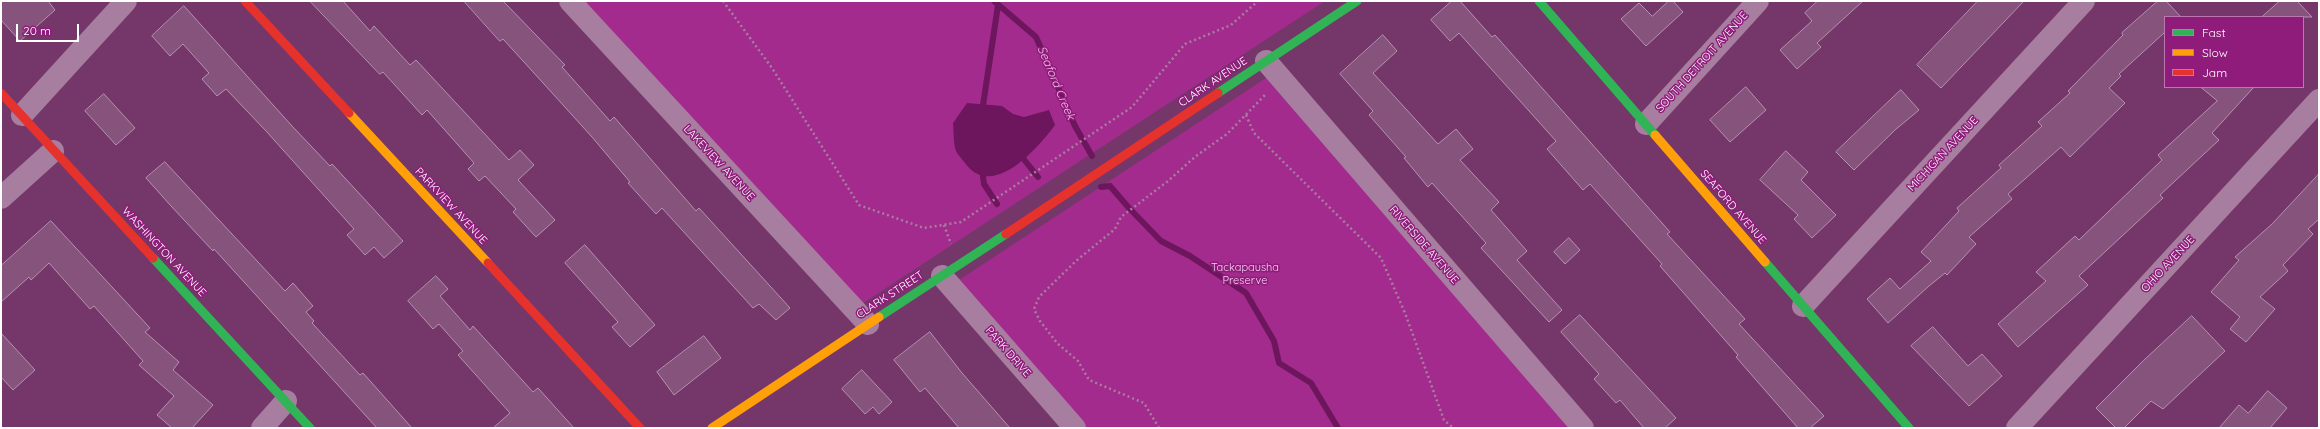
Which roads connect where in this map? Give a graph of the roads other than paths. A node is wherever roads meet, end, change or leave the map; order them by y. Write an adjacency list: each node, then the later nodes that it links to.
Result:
1 (126, 1): 11 (street)
2 (245, 1): 22 (street, PARKVIEW AVENUE)
3 (570, 1): 18 (street, LAKEVIEW AVENUE)
4 (1357, 1): 8 (street, CLARK AVENUE)
5 (1539, 1): 12 (street, SEAFORD AVENUE)
6 (1758, 1): 12 (street, SOUTH DETROIT AVENUE)
7 (2084, 1): 17 (street, MICHIGAN AVENUE)
8 (1266, 61): 14 (street, CLARK AVENUE); 25 (street, RIVERSIDE AVENUE)
9 (1, 93): 11 (street, WASHINGTON AVENUE)
10 (2319, 100): 27 (street, OHIO AVENUE)
11 (22, 115): 13 (street, WASHINGTON AVENUE)
12 (1646, 124): 17 (street, SEAFORD AVENUE)
13 (53, 151): 15 (street); 19 (street, WASHINGTON AVENUE)
14 (1083, 183): 16 (street, CLARK STREET)
15 (1, 198)
16 (942, 276): 18 (street, CLARK STREET); 24 (street, PARK DRIVE)
17 (1803, 306): 26 (street, SEAFORD AVENUE)
18 (868, 324): 23 (street, CLARK STREET)
19 (286, 400): 20 (street); 21 (street, WASHINGTON AVENUE)
20 (262, 428)
21 (310, 428)
22 (640, 428)
23 (712, 428)
24 (1075, 428)
25 (1583, 428)
26 (1909, 428)
27 (2017, 428)

